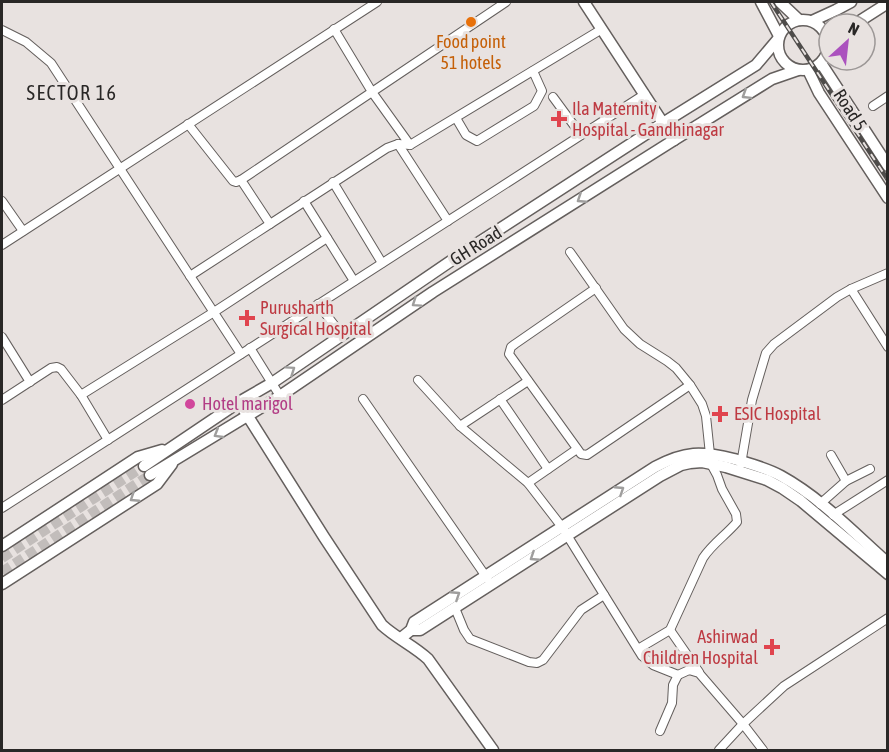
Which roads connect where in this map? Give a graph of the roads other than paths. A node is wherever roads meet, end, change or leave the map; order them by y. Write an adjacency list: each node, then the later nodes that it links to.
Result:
1 (376, 2): 13 (street)
2 (506, 2): 20 (street)
3 (584, 2): 12 (street)
4 (761, 2): 15 (street)
5 (780, 2): 9 (street)
6 (851, 2): 10 (street)
7 (888, 3): 8 (street)
8 (874, 12)
9 (798, 20): 10 (street); 15 (street)
10 (812, 21): 11 (street)
11 (817, 25)
12 (602, 28): 17 (street); 21 (street)
13 (334, 29): 20 (street); 27 (street)
14 (2, 30): 33 (street)
15 (779, 38): 18 (street); 26 (street, GH Road)
16 (817, 66): 18 (street)
17 (533, 70): 25 (street); 25 (street)
18 (803, 70): 29 (street, GH Road, one-way to 29); 36 (street, Road 5)
19 (827, 72): 32 (street, Road 5)
20 (372, 92): 31 (street); 34 (street)
21 (645, 94): 26 (street); 28 (street)
22 (888, 96): 24 (street)
23 (553, 97): 28 (street)
24 (873, 106)
25 (456, 118): 31 (street)
26 (663, 123): 29 (street); 53 (street, GH Road)
27 (188, 124): 33 (street); 34 (street)
28 (581, 135): 39 (street)
29 (674, 140): 64 (street, GH Road, one-way to 64)
30 (398, 144): 31 (street); 35 (street); 39 (street)
31 (410, 145)
32 (888, 166)
33 (120, 168): 41 (street); 47 (street)
34 (241, 180): 40 (street)
35 (333, 182): 38 (street); 45 (street)
36 (888, 198)
37 (2, 201): 41 (street)
38 (304, 201): 40 (street); 42 (street)
39 (448, 221): 45 (street)
40 (270, 224): 47 (street)
41 (23, 231): 43 (street)
42 (327, 238): 48 (street); 52 (street)
43 (2, 245)
44 (570, 252): 49 (street)
45 (382, 263): 48 (street)
46 (888, 273): 50 (street)
47 (190, 276): 52 (street)
48 (354, 281): 51 (street)
49 (596, 288): 59 (street); 62 (street)
50 (851, 290): 55 (street); 77 (street)
51 (318, 304): 53 (street); 56 (street)
52 (214, 312): 57 (street); 63 (street)
53 (342, 335): 61 (street, GH Road, one-way to 53)
54 (2, 337): 60 (street)
55 (888, 347)
56 (250, 348): 57 (street); 61 (street)
57 (241, 354): 71 (street)
58 (418, 380): 70 (street)
59 (528, 381): 66 (street); 73 (street)
60 (30, 382): 63 (street); 67 (street)
61 (272, 382): 64 (street); 68 (street, GH Road)
62 (690, 385): 73 (street); 76 (street)
63 (81, 395): 71 (street)
64 (280, 396): 69 (street, GH Road)
65 (363, 399): 90 (street)
66 (500, 399): 70 (street); 78 (street)
67 (2, 400)
68 (239, 402): 69 (street); 72 (street, GH Road)
69 (248, 416): 75 (street, GH Road, one-way to 75); 97 (street)
70 (460, 426): 82 (street)
71 (108, 440): 84 (street)
72 (171, 448): 75 (street, GH Road); 87 (street)
73 (576, 449): 78 (street)
74 (831, 455): 81 (street)
75 (176, 459): 91 (street, one-way to 91)
76 (710, 459): 77 (street); 86 (street); 96 (street)
77 (741, 466): 83 (street); 89 (street)
78 (548, 469): 82 (street)
79 (870, 469): 81 (street)
80 (888, 480): 85 (street)
81 (846, 482): 83 (street)
82 (528, 483): 86 (street)
83 (820, 504): 85 (street)
84 (2, 508)
85 (833, 515): 88 (street)
86 (565, 532): 90 (street); 92 (street)
87 (2, 546)
88 (888, 563)
89 (888, 574)
90 (489, 580): 93 (street); 95 (street, one-way to 90)
91 (2, 584)
92 (604, 595): 93 (street); 98 (street)
93 (455, 608): 95 (street)
94 (888, 618): 101 (street)
95 (411, 630): 97 (street)
96 (670, 630): 98 (street); 99 (street)
97 (401, 638): 103 (street)
98 (638, 650): 100 (street)
99 (699, 673): 100 (street); 101 (street)
100 (678, 675): 102 (street)
101 (743, 724): 104 (street); 105 (street)
102 (660, 731)
103 (493, 750)
104 (719, 750)
105 (763, 750)

